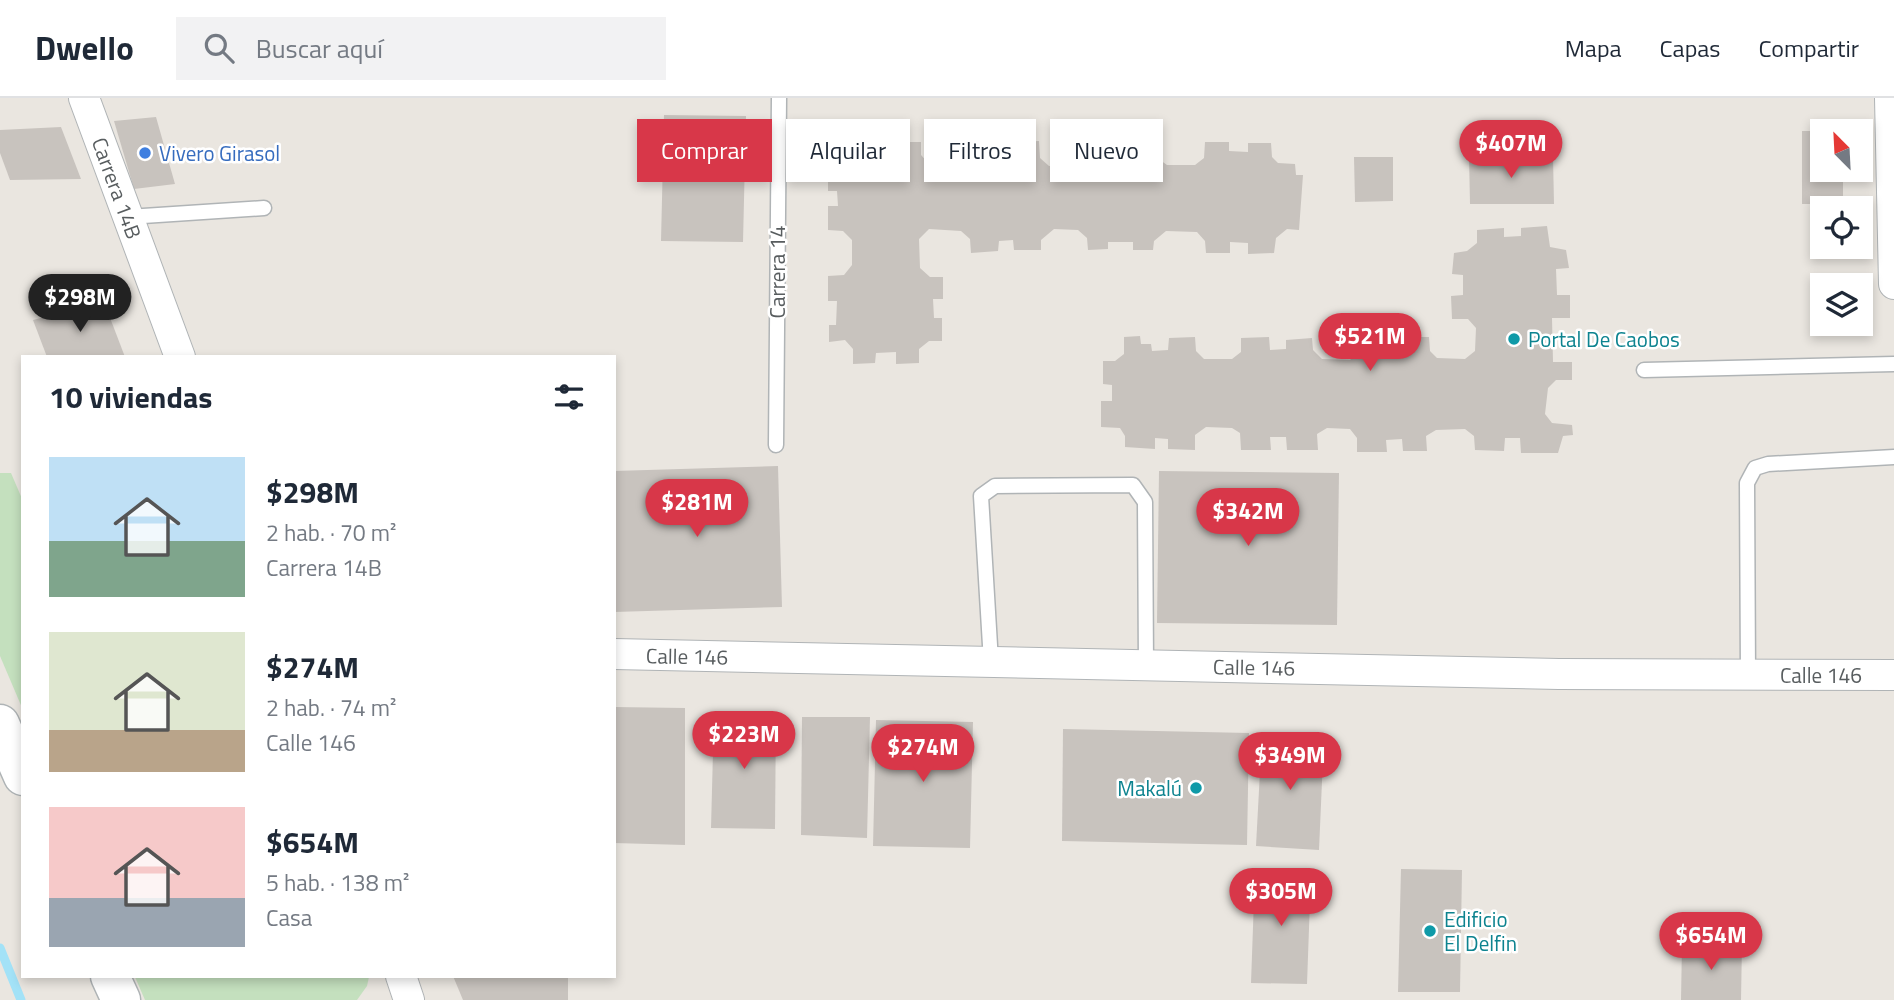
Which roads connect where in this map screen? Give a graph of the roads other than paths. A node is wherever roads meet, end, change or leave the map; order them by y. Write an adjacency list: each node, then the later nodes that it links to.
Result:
1 (84, 98): 5 (street, Carrera 14B)
2 (779, 98): 10 (lane, Carrera 14)
3 (1890, 98): 6 (street)
4 (264, 208): 5 (lane)
5 (128, 217): 7 (street, Carrera 14B)
6 (1894, 284)
7 (179, 355)
8 (1894, 364): 9 (lane)
9 (1644, 370)
10 (776, 445)
11 (1894, 457): 15 (lane)
12 (616, 654): 13 (street, Calle 146)
13 (991, 662): 14 (street, Calle 146); 14 (lane)
14 (1146, 665): 15 (street, Calle 146)
15 (1748, 675): 16 (street, Calle 146)
16 (1894, 675)
17 (0, 724): 18 (main road)
18 (21, 771)
19 (111, 978): 21 (main road)
20 (402, 978): 22 (street)
21 (121, 1000)
22 (409, 1000)

